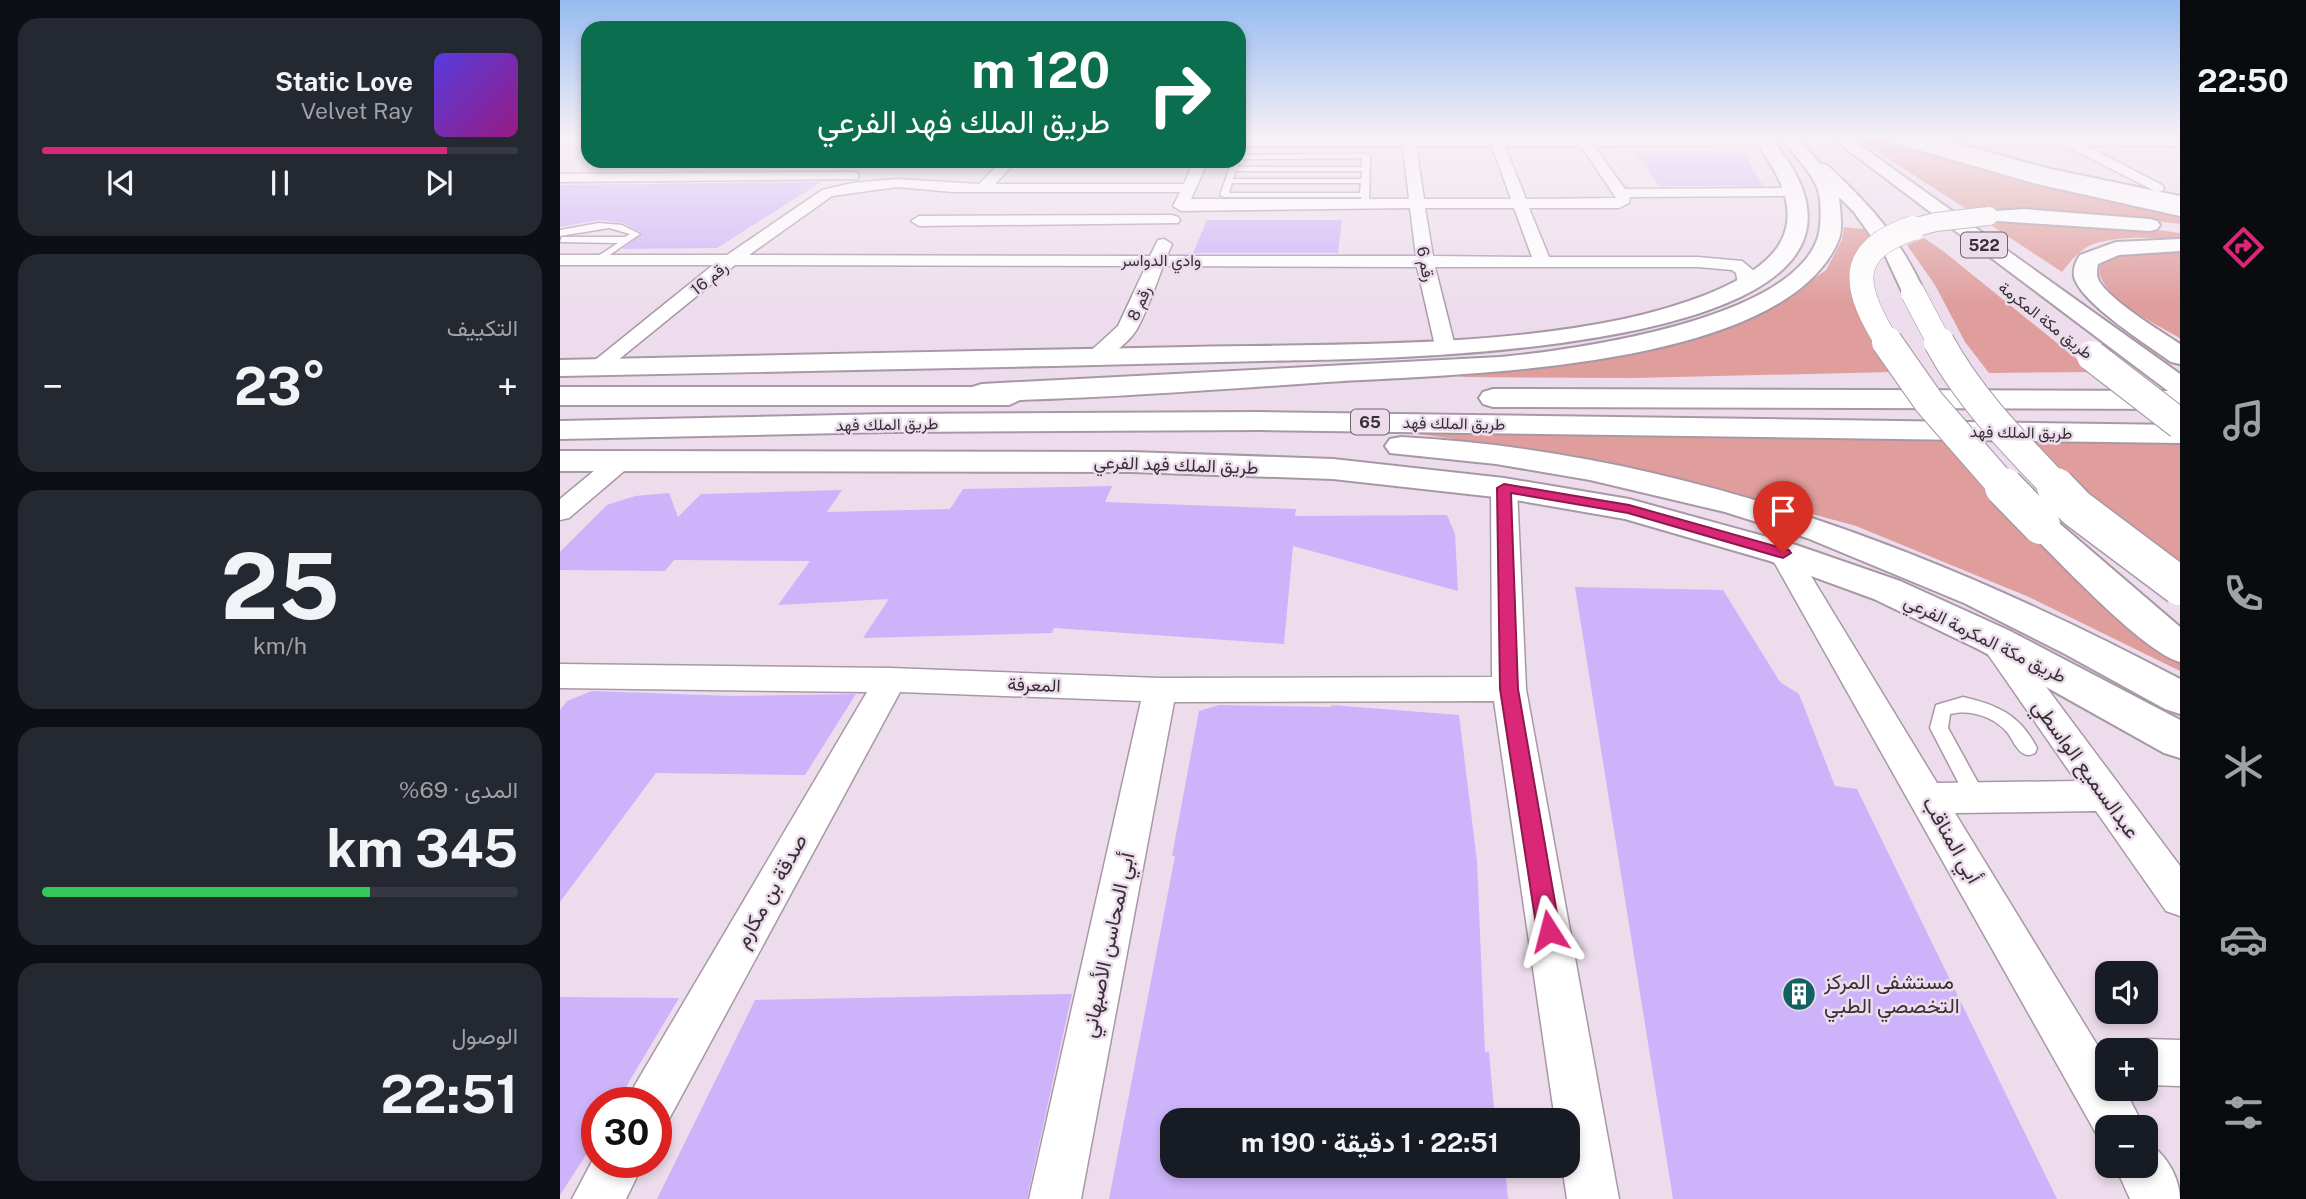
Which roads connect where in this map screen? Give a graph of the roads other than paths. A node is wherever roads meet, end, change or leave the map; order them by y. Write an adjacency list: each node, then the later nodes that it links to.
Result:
1 (826, 194): 35 (street, رقم 16)
2 (947, 194): 27 (street)
3 (1042, 194): 24 (street)
4 (1158, 194): 18 (street)
5 (1224, 194): 19 (lane)
6 (1365, 194): 19 (lane)
7 (1415, 194): 21 (street, رقم 6)
8 (1517, 194): 22 (street)
9 (1621, 194): 22 (street)
10 (1795, 194): 41 (main road)
11 (1828, 194): 51 (main road)
12 (1845, 194): 60 (main road, bridge)
13 (1871, 194): 29 (main road, 522)
14 (1915, 194): 48 (main road, طريق مكة المكرمة / 522)
15 (1928, 194): 45 (main road)
16 (2107, 194): 23 (main road)
17 (2158, 194): 20 (main road)
18 (1185, 196): 19 (street); 25 (street, رقم 8)
19 (1365, 199): 21 (street)
20 (2180, 202)
21 (1417, 205): 22 (street); 40 (street, رقم 6)
22 (1521, 205): 39 (street)
23 (2180, 210)
24 (1017, 220): 25 (street); 27 (street); 38 (street)
25 (1172, 220): 37 (street, رقم 8)
26 (2180, 228): 62 (main road, bridge)
27 (910, 230): 36 (street)
28 (560, 233): 31 (lane)
29 (1940, 238)
30 (560, 240): 31 (lane)
31 (627, 240): 34 (lane)
32 (2180, 245): 45 (main road)
33 (560, 260): 34 (street, وادي الدواسر)
34 (598, 260): 35 (street, وادي الدواسر)
35 (731, 260): 36 (street, وادي الدواسر); 47 (street, رقم 16)
36 (882, 260): 38 (street, وادي الدواسر)
37 (1158, 260): 38 (street, وادي الدواسر); 40 (street, وادي الدواسر); 44 (street, رقم 8)
38 (988, 261)
39 (1542, 261): 40 (street, وادي الدواسر); 41 (street, وادي الدواسر)
40 (1425, 262): 42 (street, رقم 6)
41 (1745, 286): 42 (main road)
42 (1446, 346): 44 (main road)
43 (2084, 350): 52 (main road, طريق مكة المكرمة, bridge)
44 (1095, 355): 47 (main road)
45 (2180, 356)
46 (560, 369): 47 (main road)
47 (595, 369)
48 (2180, 387)
49 (560, 396): 51 (main road, طريق الملك فهد / 65)
50 (2180, 400): 51 (main road, طريق الملك فهد / 65)
51 (894, 409): 53 (main road, طريق الملك فهد / 65); 54 (main road, طريق الملك فهد / 65); 67 (main road)
52 (2180, 424)
53 (560, 430)
54 (2180, 434)
55 (560, 461): 56 (main road, طريق الملك فهد الفرعي)
56 (621, 461): 57 (main road, طريق الملك فهد الفرعي); 58 (street)
57 (1504, 488): 59 (main road, طريق الملك فهد الفرعي); 65 (street)
58 (560, 512)
59 (1783, 553): 61 (main road, طريق مكة المكرمة الفرعي); 71 (street, أبي المناقب)
60 (2180, 586)
61 (1994, 640): 68 (main road, طريق مكة المكرمة الفرعي); 70 (street, عبدالسميع الواسطي)
62 (2180, 648)
63 (890, 680): 64 (street, المعرفة); 66 (street, المعرفة); 77 (street, صدقة بن مكارم)
64 (565, 682)
65 (1509, 689): 66 (street, المعرفة); 82 (street)
66 (1160, 690): 81 (street, أبي المحاسن الأصبهاني)
67 (2180, 698)
68 (2180, 741)
69 (2028, 748): 72 (lane)
70 (2105, 796): 72 (street); 73 (street, عبدالسميع الواسطي)
71 (1927, 798): 72 (street); 74 (street, أبي المناقب)
72 (1977, 799)
73 (2180, 898)
74 (2095, 1061)
75 (2158, 1062): 76 (street)
76 (2180, 1063)
77 (660, 1087)
78 (610, 1178): 80 (street)
79 (2147, 1178): 83 (street)
80 (598, 1199)
81 (1055, 1199)
82 (1593, 1199)
83 (2159, 1199)

